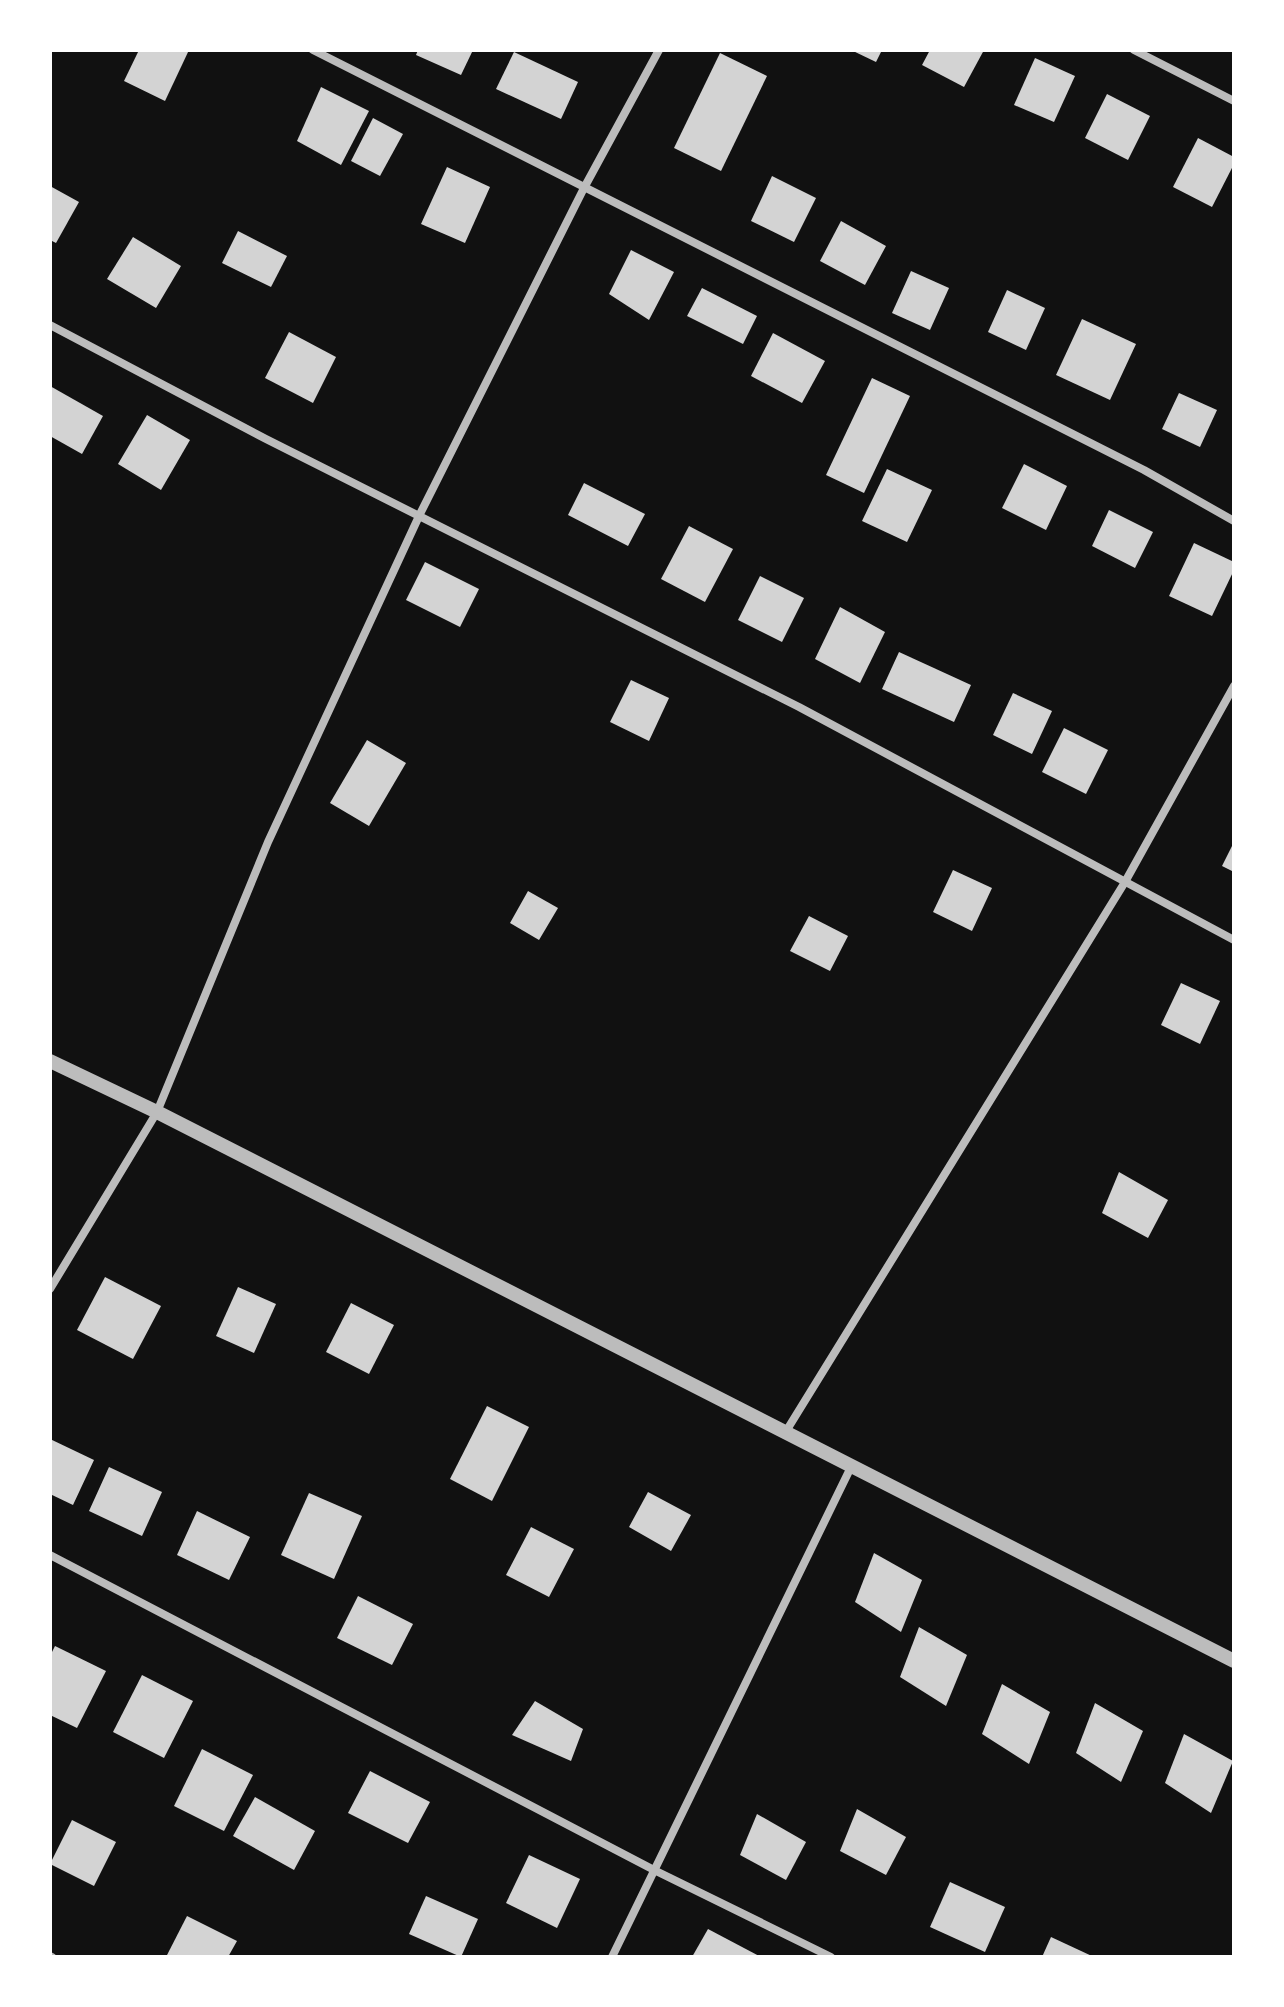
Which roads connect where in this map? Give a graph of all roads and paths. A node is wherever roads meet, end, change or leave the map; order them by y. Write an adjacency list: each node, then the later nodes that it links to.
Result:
1 (313, 50): 5 (street)
2 (659, 50): 5 (street)
3 (1134, 50): 4 (street)
4 (1234, 101)
5 (584, 188): 7 (street); 8 (street)
6 (50, 325): 7 (street)
7 (420, 514): 10 (street); 13 (street)
8 (1234, 521)
9 (1234, 686): 10 (street)
10 (1125, 882): 11 (street); 15 (street)
11 (1234, 940)
12 (50, 1061): 13 (street)
13 (157, 1112): 14 (street); 15 (street)
14 (50, 1289)
15 (784, 1434): 16 (street)
16 (851, 1467): 18 (street); 19 (street)
17 (50, 1555): 19 (street)
18 (1234, 1661)
19 (656, 1871): 20 (street); 21 (street)
20 (612, 1957)
21 (831, 1957)

